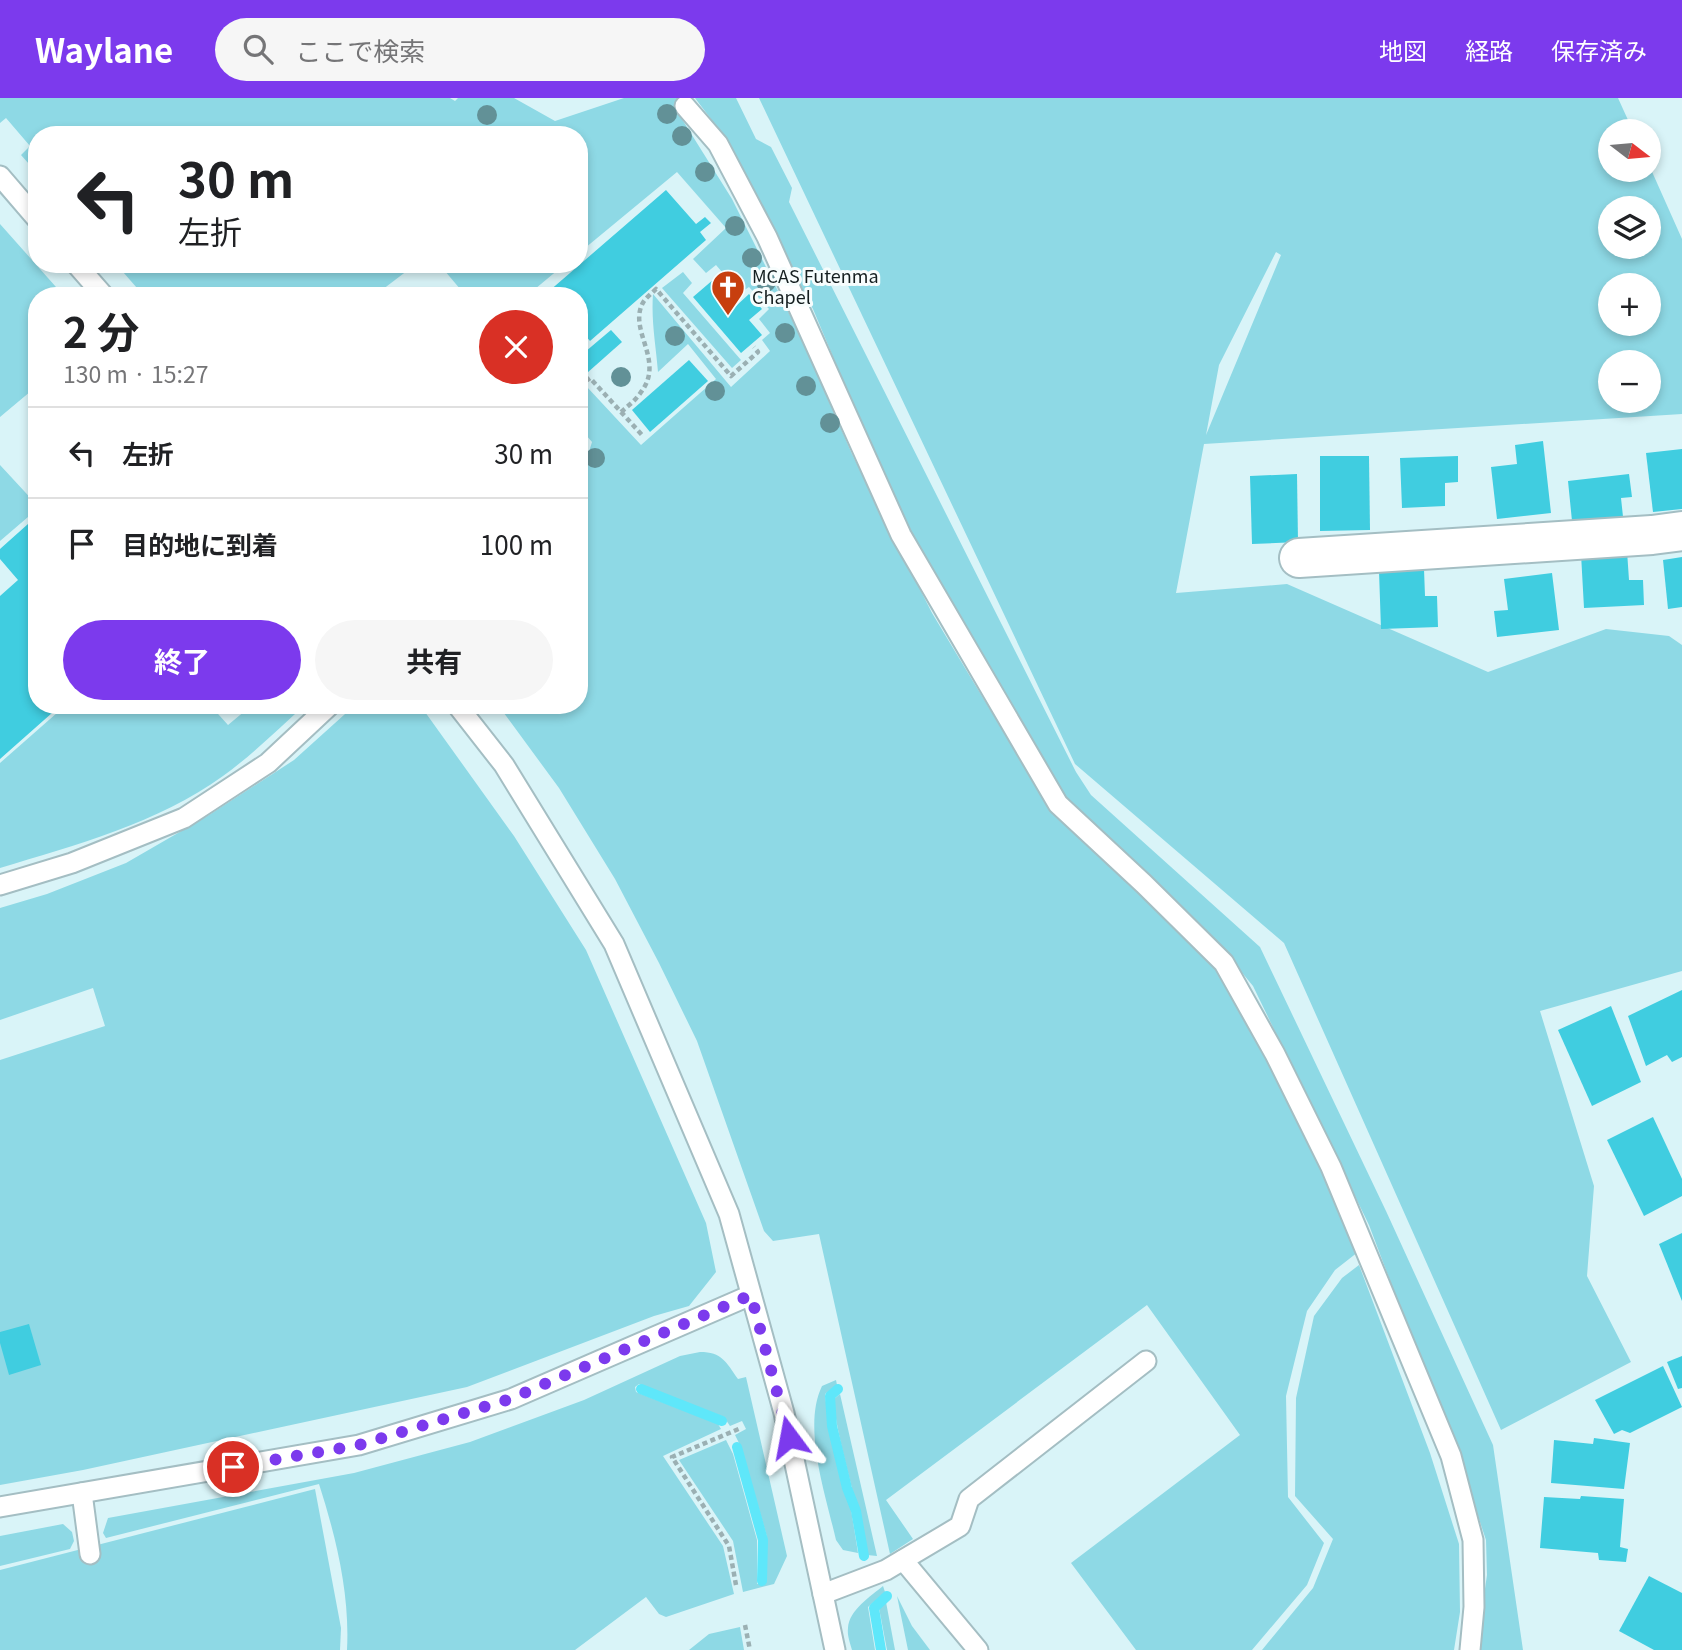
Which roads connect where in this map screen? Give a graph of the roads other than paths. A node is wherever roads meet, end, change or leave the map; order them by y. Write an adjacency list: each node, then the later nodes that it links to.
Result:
1 (685, 106): 20 (lane)
2 (0, 176): 3 (lane)
3 (28, 209)
4 (84, 273): 5 (lane)
5 (96, 287)
6 (1682, 531): 7 (street)
7 (1299, 558)
8 (320, 714): 10 (lane)
9 (464, 714): 11 (lane)
10 (0, 886)
11 (751, 1295): 13 (lane); 17 (lane)
12 (1146, 1361): 16 (lane)
13 (82, 1493): 14 (lane); 15 (lane)
14 (0, 1507)
15 (90, 1554)
16 (902, 1560): 17 (lane); 19 (lane)
17 (823, 1594): 18 (lane)
18 (835, 1650)
19 (978, 1650)
20 (1470, 1650)

